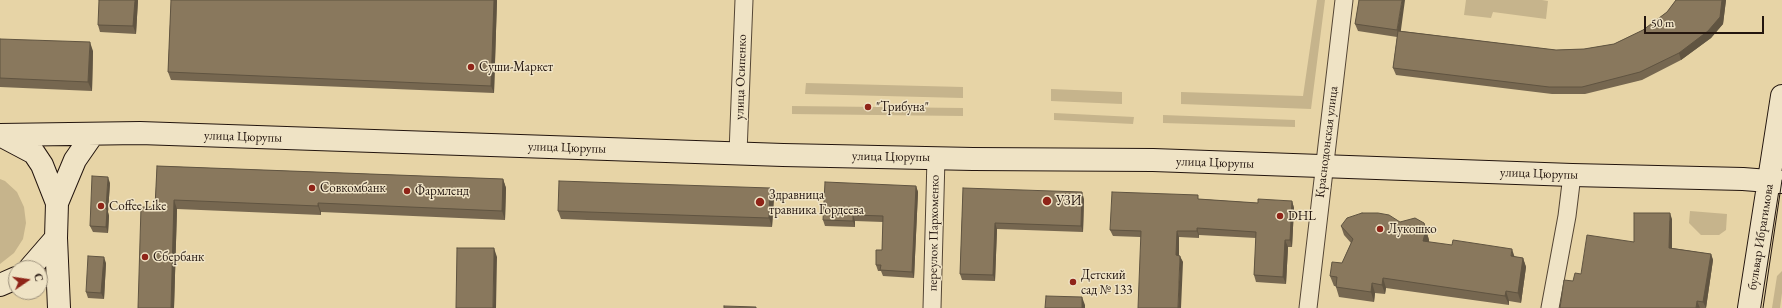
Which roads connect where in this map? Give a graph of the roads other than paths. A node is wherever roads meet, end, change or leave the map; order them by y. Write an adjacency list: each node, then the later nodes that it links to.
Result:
1 (744, 0): 6 (street, улица Осипенко)
2 (1344, 0): 8 (street, Краснодонская улица)
3 (1782, 96): 10 (main road, бульвар Ибрагимова)
4 (93, 134): 5 (main road, улица Цюрупы); 6 (main road, улица Цюрупы); 11 (main road)
5 (1, 135): 11 (main road)
6 (738, 153): 7 (main road, улица Цюрупы)
7 (936, 158): 8 (main road, улица Цюрупы); 15 (street, переулок Пархоменко)
8 (1324, 166): 9 (main road, улица Цюрупы); 16 (street, Краснодонская улица)
9 (1572, 176): 10 (main road, улица Цюрупы); 17 (street)
10 (1776, 181): 18 (main road, бульвар Ибрагимова)
11 (57, 202): 12 (main road)
12 (56, 238): 13 (main road); 14 (main road)
13 (37, 260)
14 (59, 308)
15 (932, 308)
16 (1308, 308)
17 (1550, 308)
18 (1749, 308)

